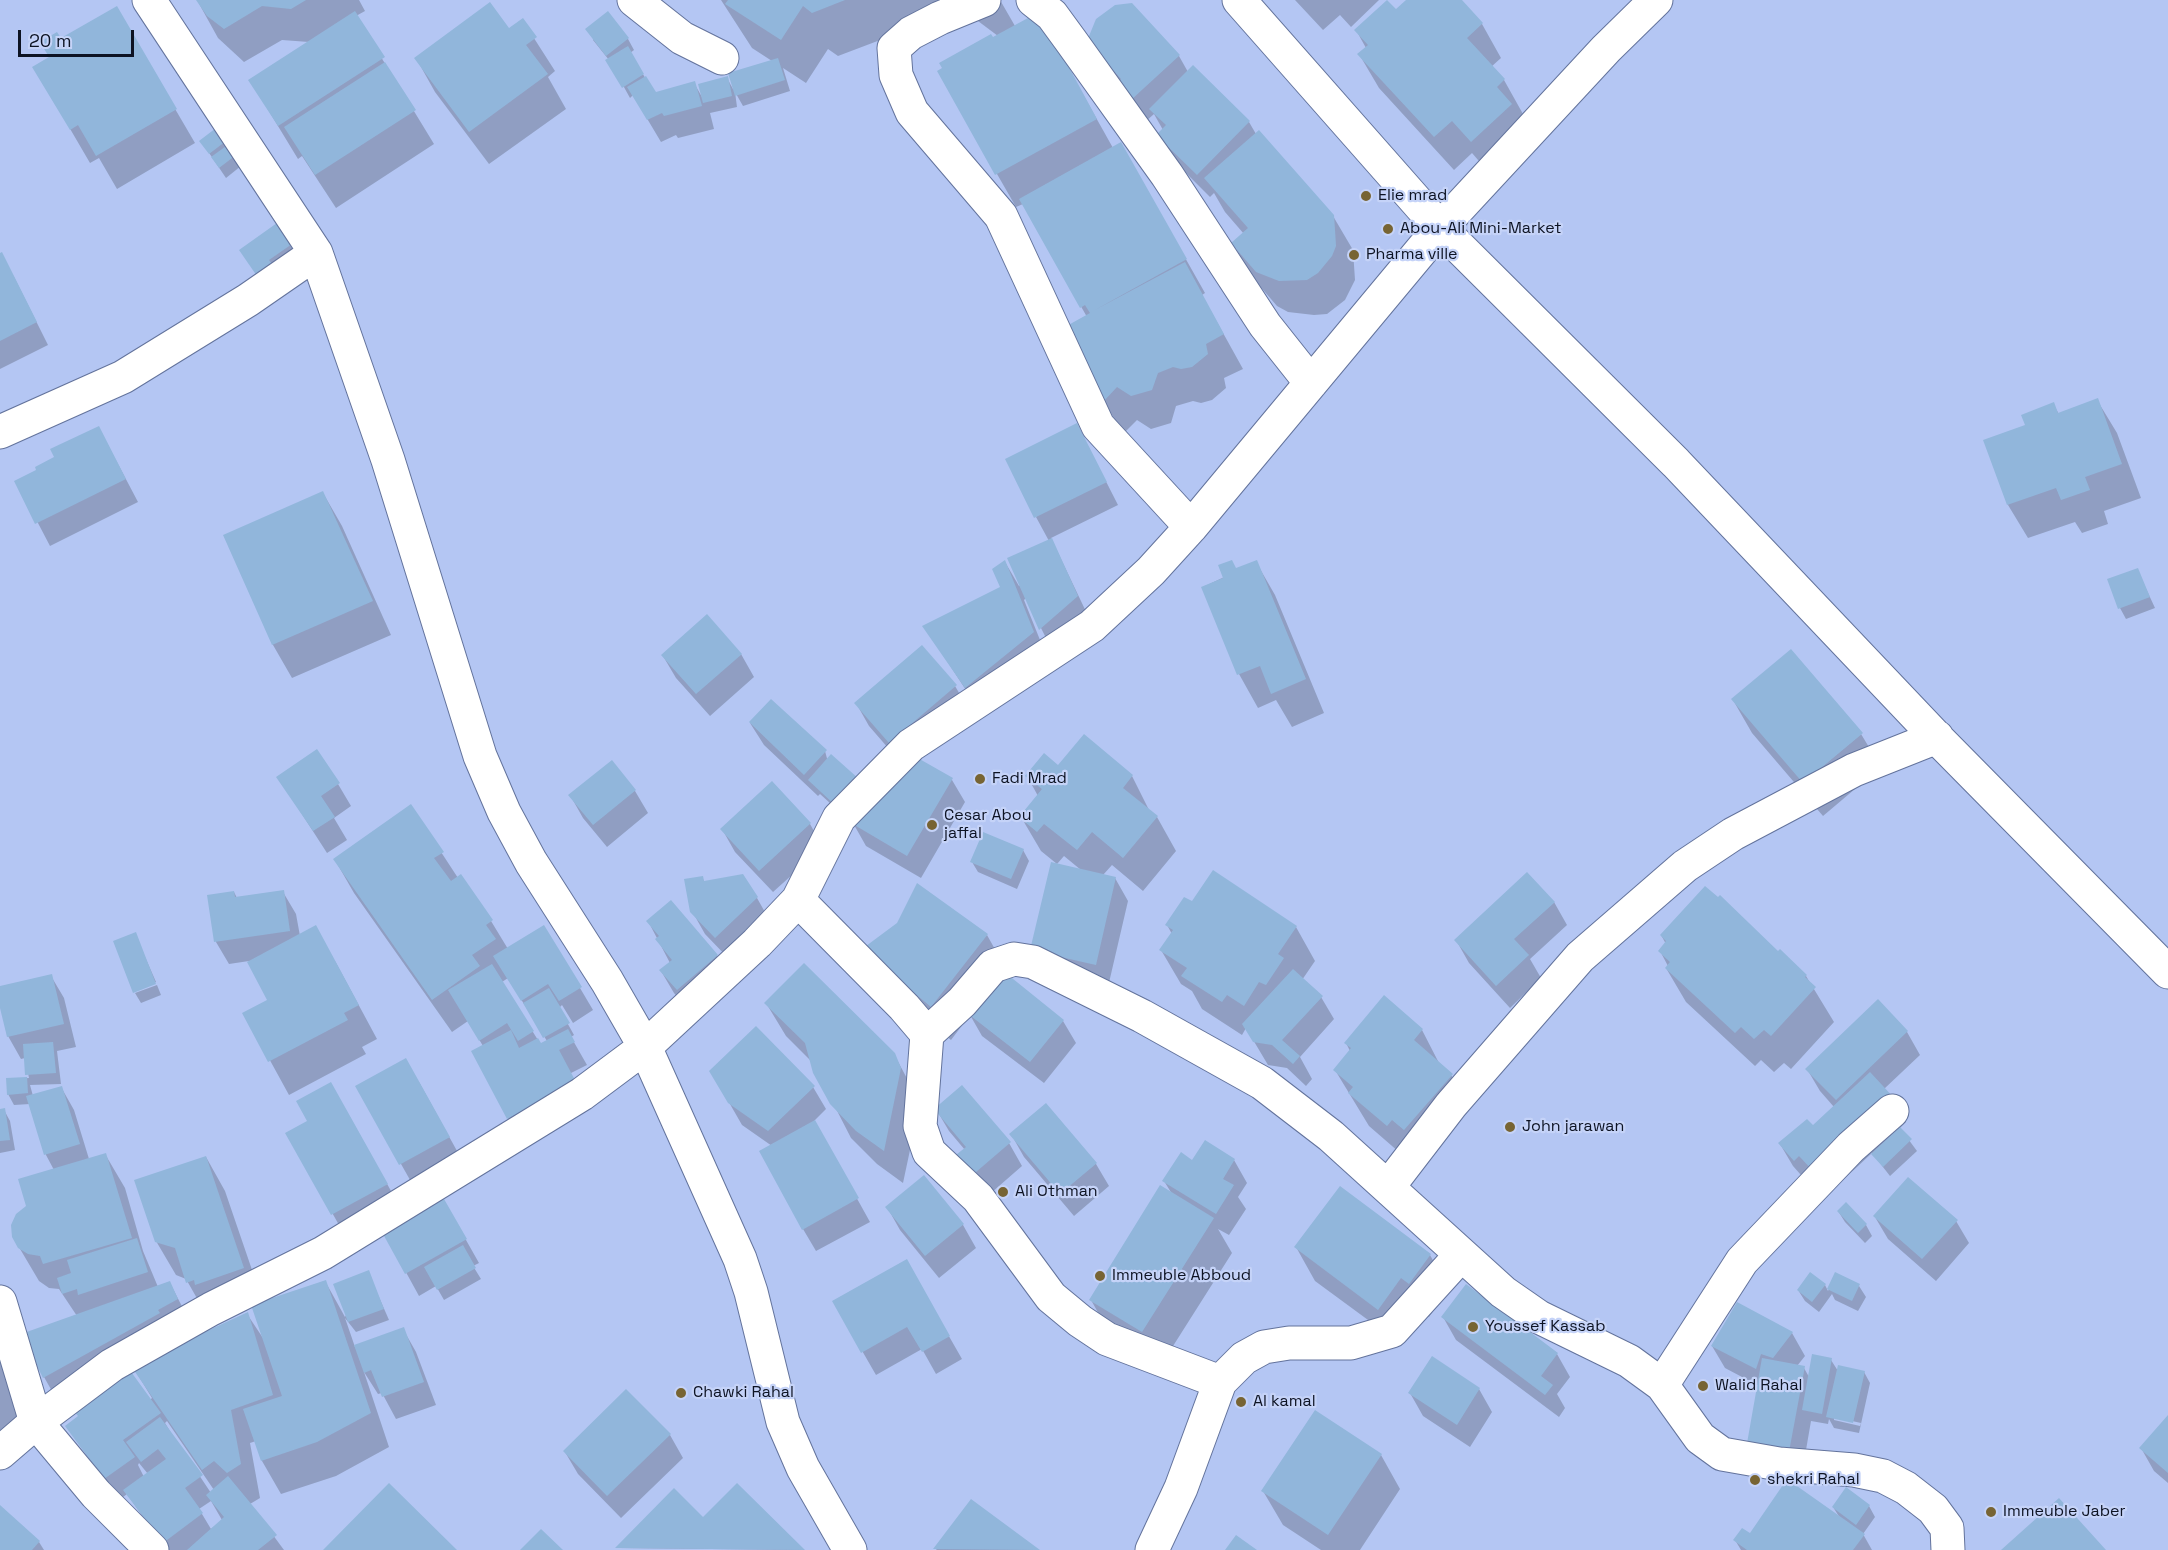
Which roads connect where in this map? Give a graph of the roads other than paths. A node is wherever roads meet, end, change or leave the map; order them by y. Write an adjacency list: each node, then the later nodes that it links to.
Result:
1 (149, 0): 9 (street)
2 (634, 0): 7 (street)
3 (984, 0): 12 (street)
4 (1034, 0): 10 (street)
5 (1239, 0): 8 (street)
6 (1656, 0): 8 (street)
7 (722, 58)
8 (1440, 228): 10 (street); 13 (street)
9 (316, 253): 11 (street); 17 (street)
10 (1311, 383): 12 (street)
11 (0, 432)
12 (1191, 527): 14 (street)
13 (1936, 737): 15 (street); 19 (street)
14 (798, 900): 16 (street); 17 (street)
15 (2168, 972)
16 (927, 1035): 19 (street); 22 (street)
17 (645, 1047): 24 (street); 27 (street)
18 (1892, 1111): 23 (street)
19 (1388, 1187): 20 (street)
20 (1461, 1255): 22 (street); 23 (street)
21 (0, 1302): 24 (street)
22 (1220, 1382): 28 (street)
23 (1662, 1385): 29 (street)
24 (36, 1422): 25 (street); 26 (street)
25 (0, 1453)
26 (152, 1550)
27 (850, 1550)
28 (1152, 1550)
29 (1948, 1550)

